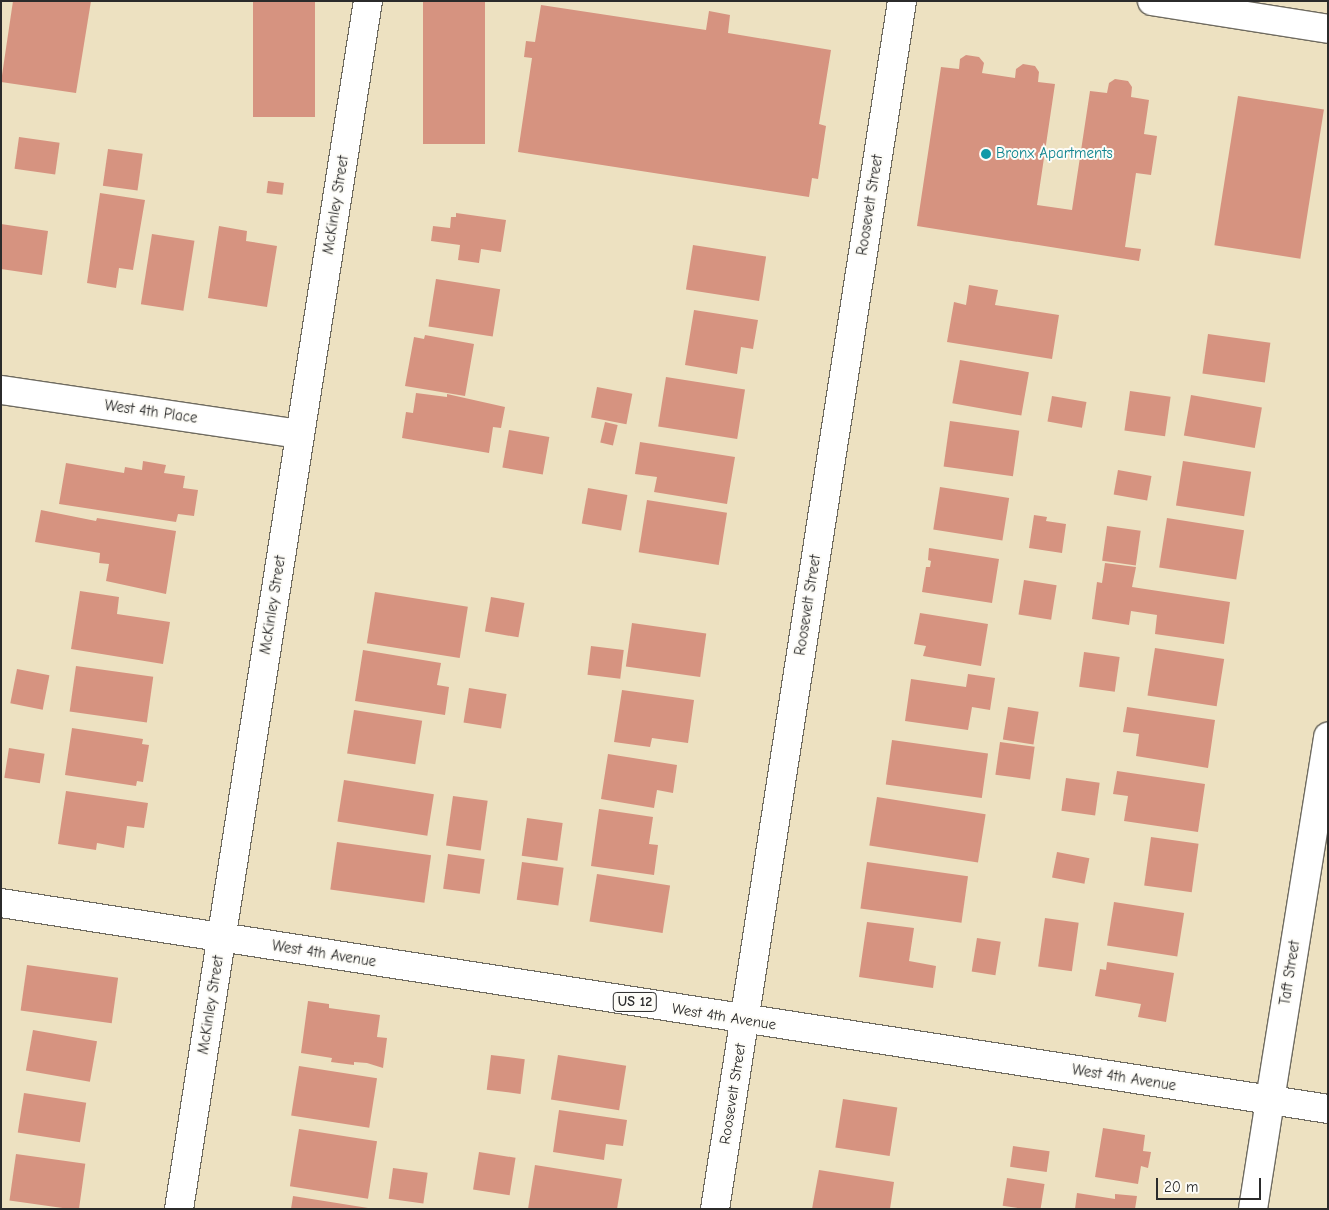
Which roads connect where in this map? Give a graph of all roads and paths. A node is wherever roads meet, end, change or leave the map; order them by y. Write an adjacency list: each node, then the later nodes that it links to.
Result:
1 (368, 1): 6 (street, McKinley Street)
2 (902, 1): 10 (street, Roosevelt Street)
3 (1152, 1): 4 (street)
4 (1328, 29)
5 (1, 390): 6 (street, West 4th Place)
6 (300, 434): 9 (street, McKinley Street)
7 (1328, 737): 11 (street, Taft Street)
8 (1, 903): 9 (street, West 4th Avenue / US 12)
9 (221, 938): 10 (street, West 4th Avenue / US 12); 13 (street, McKinley Street)
10 (744, 1020): 11 (street, West 4th Avenue / US 12); 14 (street, Roosevelt Street)
11 (1270, 1100): 12 (street, West 4th Avenue / US 12); 15 (street, Taft Street)
12 (1328, 1109)
13 (179, 1209)
14 (715, 1209)
15 (1253, 1209)

